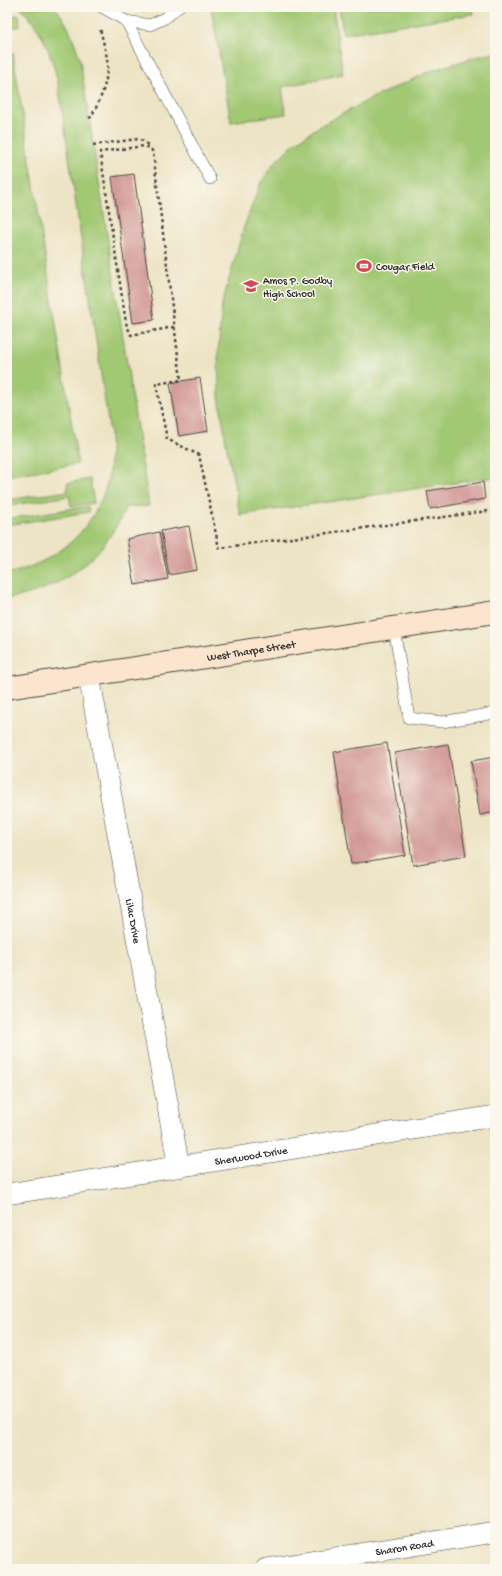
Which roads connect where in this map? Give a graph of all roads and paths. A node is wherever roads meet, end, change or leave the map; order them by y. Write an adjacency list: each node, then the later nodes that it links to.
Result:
1 (102, 7): 4 (lane)
2 (178, 7): 4 (lane)
3 (98, 22): 5 (path)
4 (126, 22): 8 (lane)
5 (89, 118)
6 (93, 145): 7 (path)
7 (150, 148): 9 (path); 9 (path)
8 (210, 179)
9 (174, 327): 10 (path)
10 (495, 510)
11 (495, 612): 12 (main road, West Tharpe Street)
12 (394, 628): 13 (main road, West Tharpe Street); 15 (lane)
13 (89, 676): 14 (main road, West Tharpe Street); 17 (street, Lilac Drive)
14 (7, 688)
15 (495, 713)
16 (495, 1116): 17 (street, Sherwood Drive)
17 (179, 1167): 18 (street, Sherwood Drive)
18 (7, 1194)
19 (495, 1532): 20 (street, Sharon Road)
20 (266, 1569)

